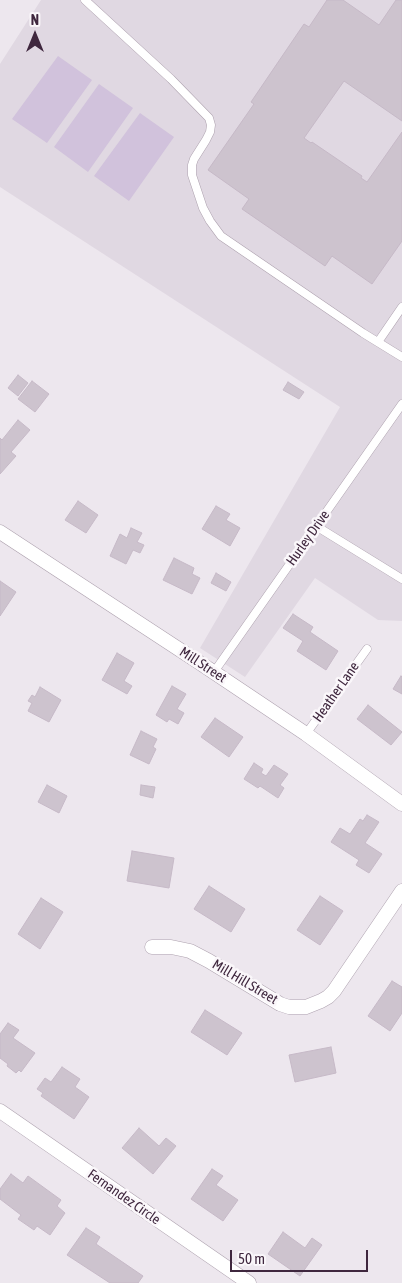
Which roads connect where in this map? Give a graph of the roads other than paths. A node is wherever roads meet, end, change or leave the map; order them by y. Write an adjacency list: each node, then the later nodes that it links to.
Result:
1 (85, 0): 3 (lane)
2 (402, 307): 3 (lane)
3 (378, 342): 4 (lane)
4 (402, 357)
5 (402, 404): 6 (lane, Hurley Drive)
6 (316, 526): 8 (lane); 10 (lane, Hurley Drive)
7 (0, 532): 10 (street, Mill Street)
8 (402, 579)
9 (367, 649): 11 (lane, Heather Lane)
10 (214, 672): 11 (street, Mill Street)
11 (306, 734): 12 (street, Mill Street)
12 (402, 804)
13 (402, 891): 14 (street, Mill Hill Street)
14 (152, 947)
15 (0, 1111): 16 (street, Fernandez Circle)
16 (249, 1283)

